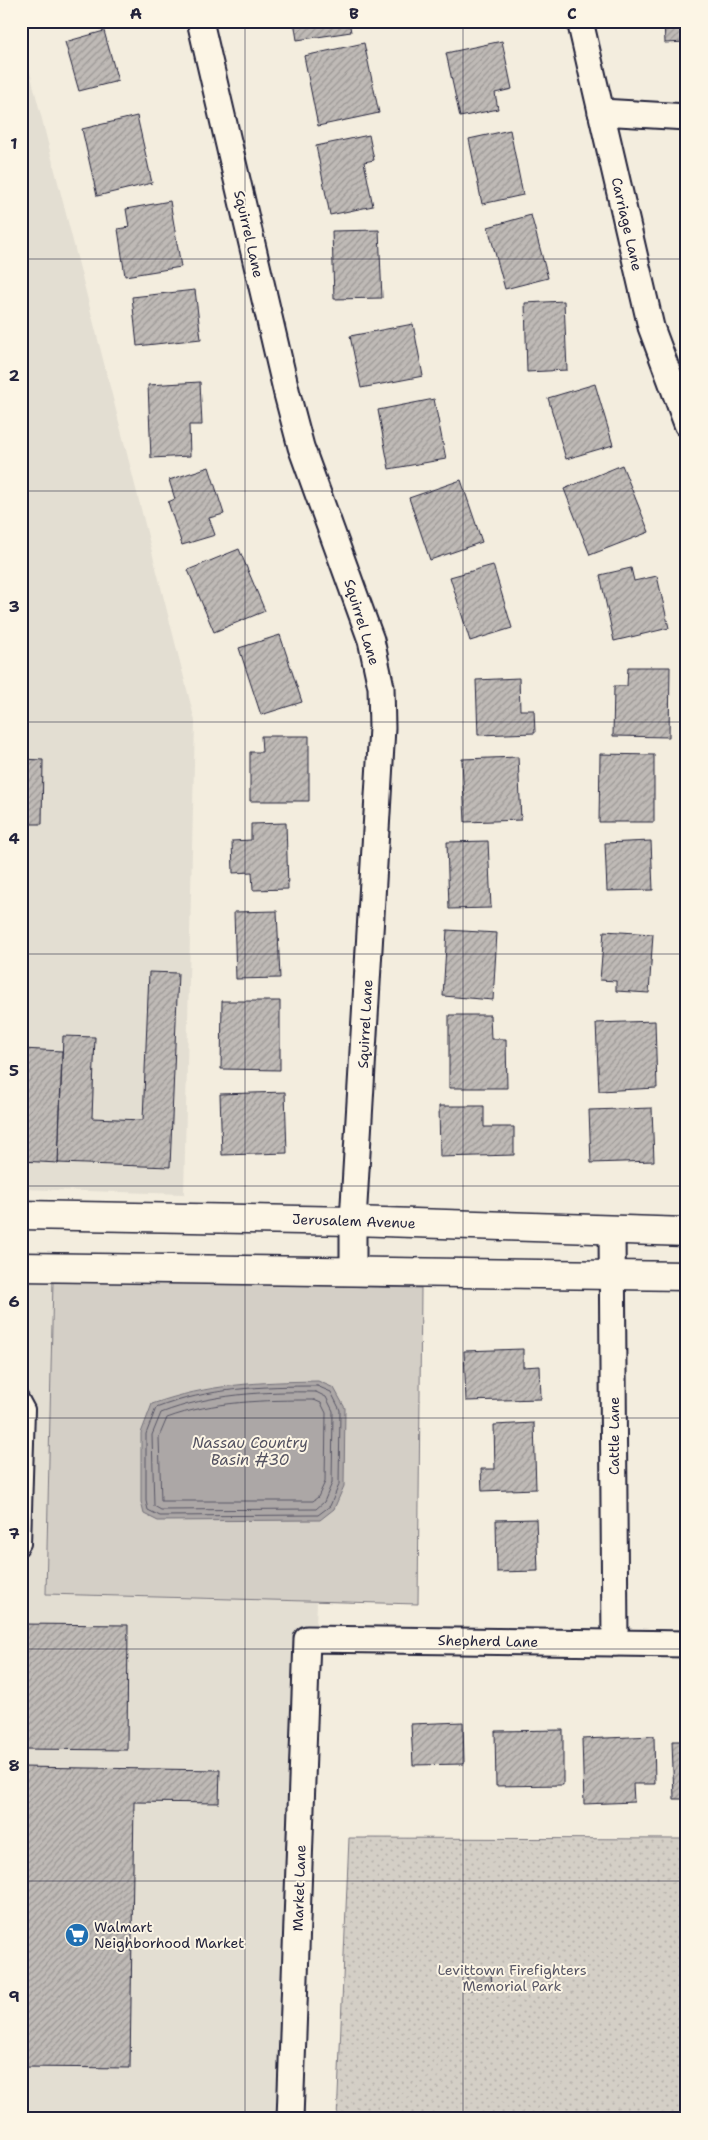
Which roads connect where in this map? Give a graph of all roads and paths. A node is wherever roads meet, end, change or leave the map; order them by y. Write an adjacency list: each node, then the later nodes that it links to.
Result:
1 (200, 21): 7 (street, Squirrel Lane)
2 (580, 21): 3 (street, Carriage Lane)
3 (601, 112): 4 (street); 5 (street, Carriage Lane)
4 (687, 117)
5 (687, 424)
6 (21, 1215): 7 (main road, Jerusalem Avenue)
7 (353, 1221): 8 (main road, Jerusalem Avenue); 11 (street, Squirrel Lane)
8 (612, 1230): 9 (main road, Jerusalem Avenue); 12 (street, Cattle Lane)
9 (687, 1232)
10 (21, 1267): 11 (main road)
11 (353, 1271): 12 (main road)
12 (613, 1275): 13 (main road); 16 (street, Cattle Lane)
13 (687, 1276)
14 (21, 1396): 15 (lane)
15 (21, 1549)
16 (616, 1642): 17 (street, Shepherd Lane); 18 (street, Shepherd Lane)
17 (687, 1644)
18 (306, 1657): 19 (street, Market Lane)
19 (290, 2119)

